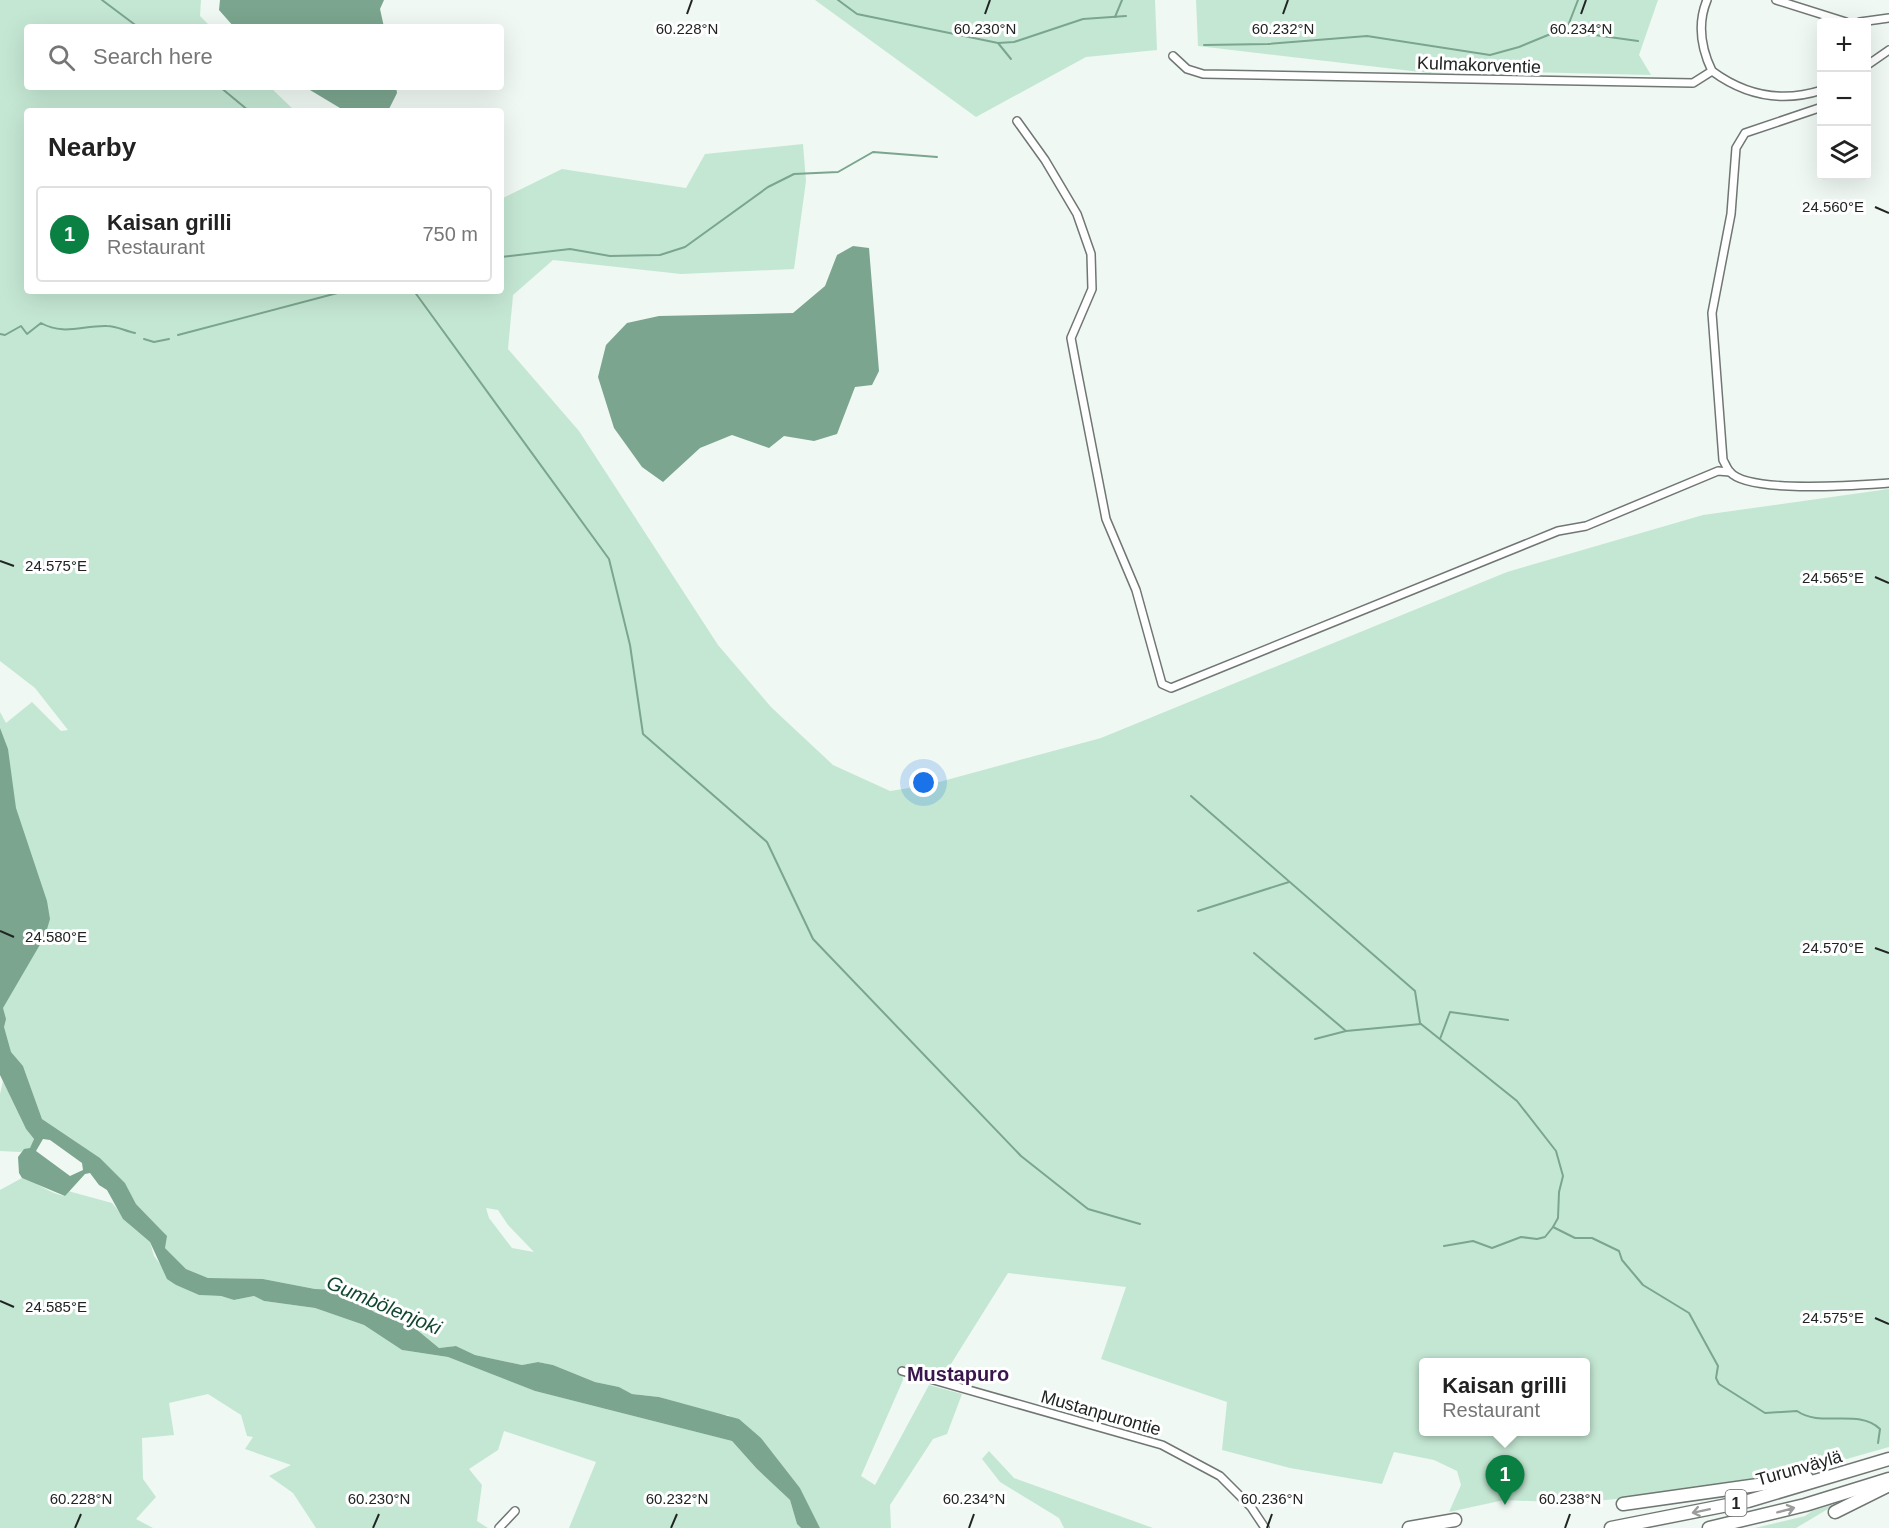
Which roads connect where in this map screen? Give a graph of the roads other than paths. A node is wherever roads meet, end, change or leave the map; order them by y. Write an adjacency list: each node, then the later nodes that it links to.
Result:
1 (1707, 0): 9 (street)
2 (1776, 0): 3 (street)
3 (1833, 18)
4 (1889, 18): 5 (street)
5 (1871, 20)
6 (1889, 50): 8 (street)
7 (1173, 56): 9 (street, Kulmakorventie)
8 (1871, 63)
9 (1712, 71): 10 (street)
10 (1817, 91)
11 (1817, 108): 13 (street)
12 (1017, 121): 13 (street)
13 (1730, 472): 14 (street)
14 (1889, 483)
15 (902, 1371): 25 (street, Mustanpurontie)
16 (1889, 1459): 17 (highway, Turunväylä / 1)
17 (1859, 1469): 20 (highway); 27 (highway, Turunväylä / 1, one-way to 27)
18 (1889, 1479): 28 (highway, Turunväylä / 1, one-way to 18)
19 (1889, 1485): 22 (highway)
20 (1623, 1504)
21 (515, 1511): 24 (street)
22 (1835, 1512)
23 (1455, 1520): 26 (highway)
24 (499, 1528)
25 (1265, 1528)
26 (1409, 1528)
27 (1611, 1528)
28 (1709, 1528)

